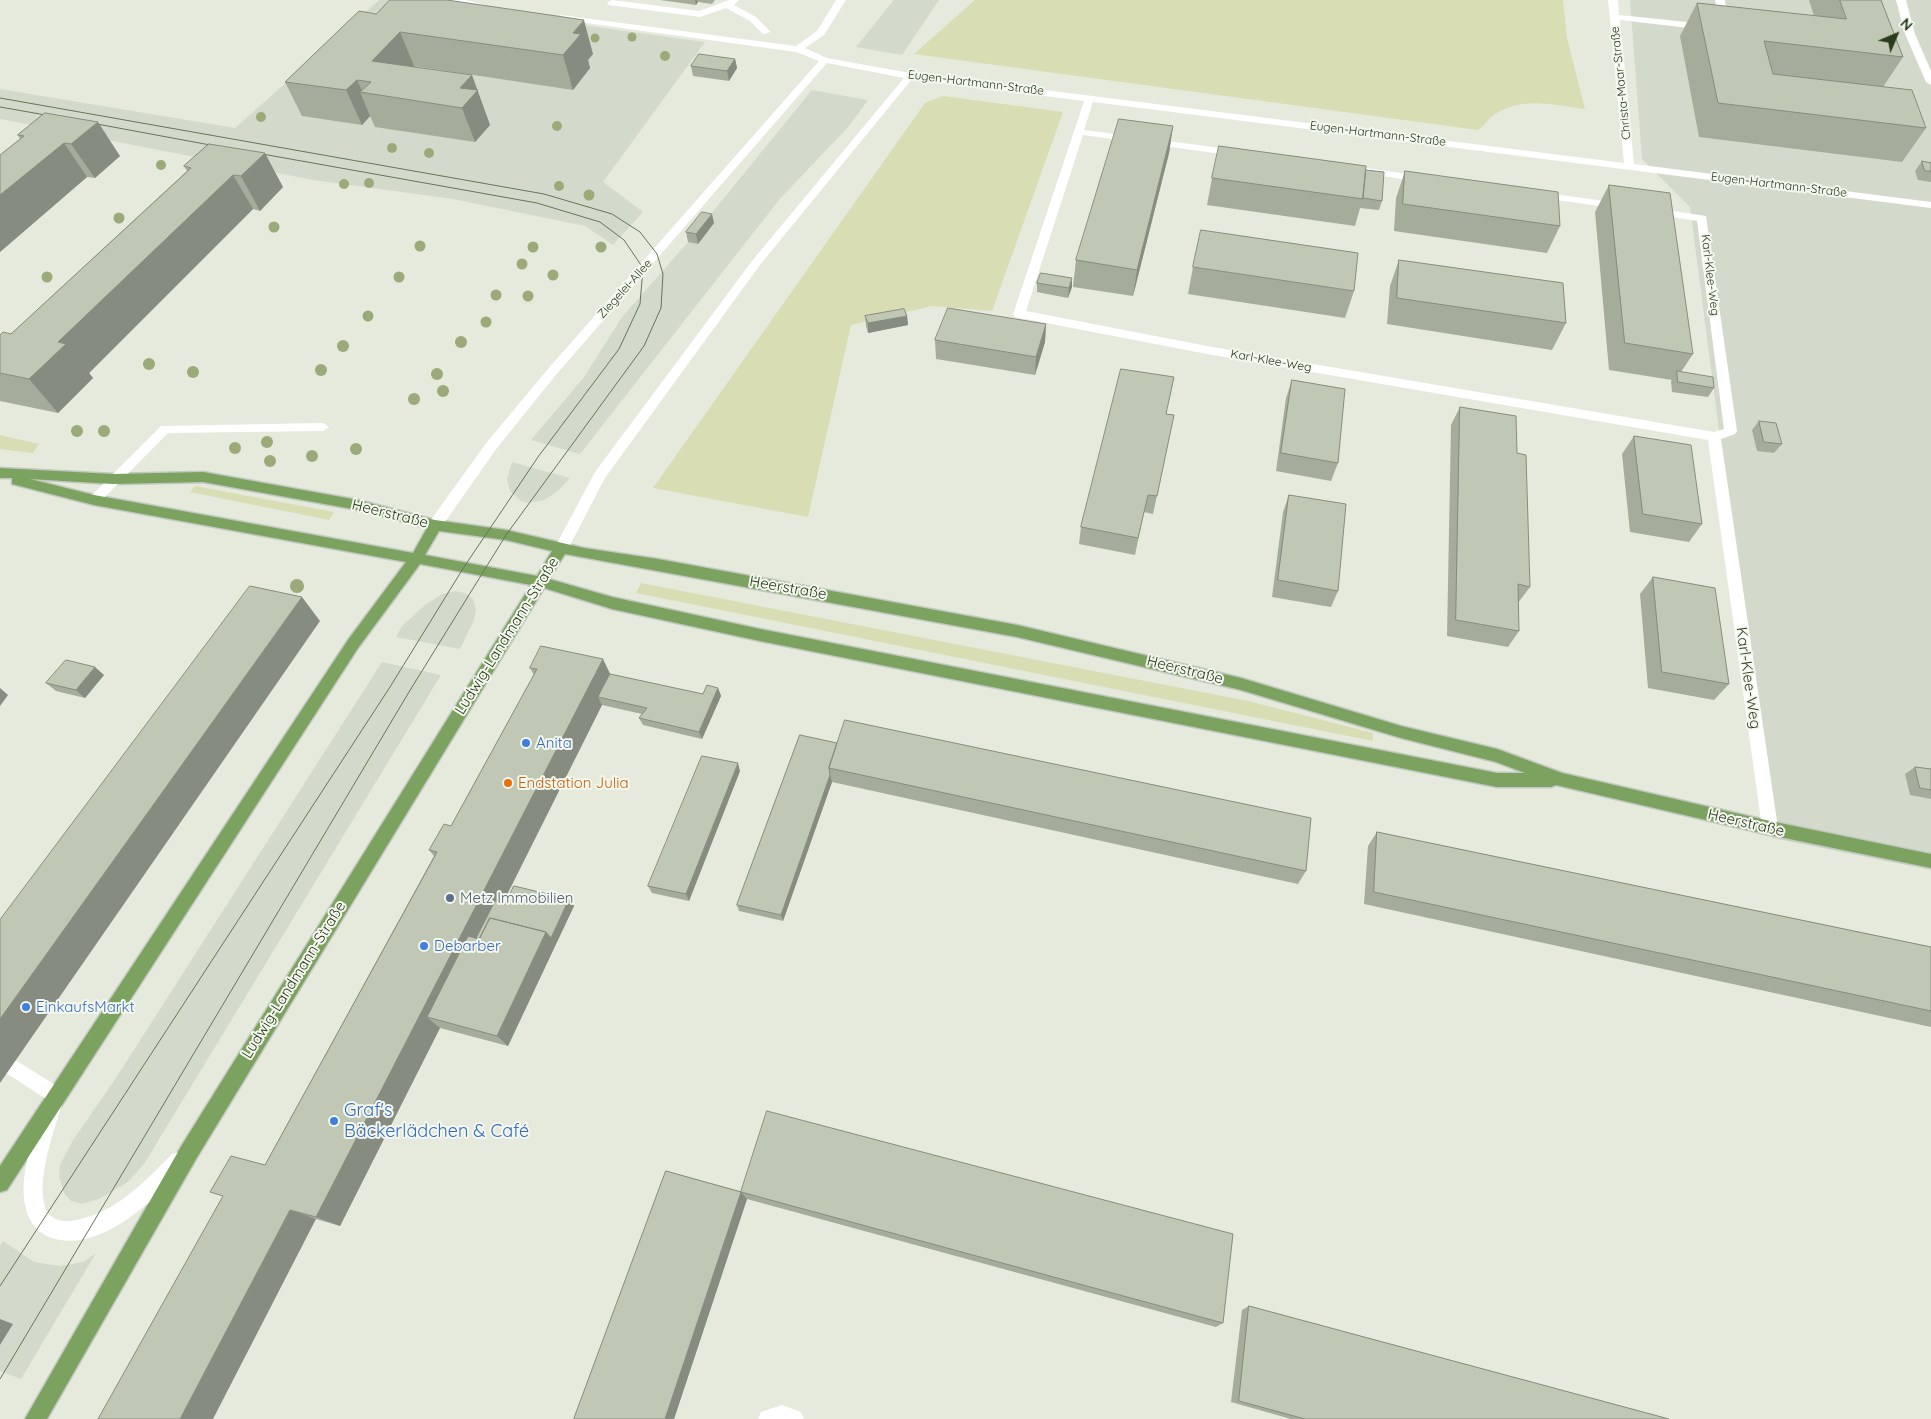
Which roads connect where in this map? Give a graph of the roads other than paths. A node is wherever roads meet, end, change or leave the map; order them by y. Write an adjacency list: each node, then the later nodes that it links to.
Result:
1 (451, 0): 8 (street)
2 (841, 0): 12 (street)
3 (1613, 0): 10 (street, Christa-Maar-Straße)
4 (1720, 0): 10 (street)
5 (1901, 0): 15 (street)
6 (731, 2): 7 (street); 11 (street)
7 (610, 5)
8 (496, 8)
9 (553, 16): 12 (street, Eugen-Hartmann-Straße)
10 (1615, 17): 19 (street, Christa-Maar-Straße)
11 (766, 32)
12 (798, 49): 13 (street, Eugen-Hartmann-Straße)
13 (825, 60): 14 (street, Eugen-Hartmann-Straße); 29 (street, Ziegelei-Allee)
14 (910, 76): 16 (street, Eugen-Hartmann-Straße); 30 (street)
15 (1931, 82)
16 (1090, 97): 17 (street, Karl-Klee-Weg); 19 (street, Eugen-Hartmann-Straße)
17 (1080, 132): 18 (street); 25 (street, Karl-Klee-Weg)
18 (1248, 155)
19 (1629, 166): 23 (street, Eugen-Hartmann-Straße)
20 (1357, 170): 21 (street)
21 (1436, 181)
22 (1525, 193): 25 (street, Karl-Klee-Weg)
23 (1931, 205)
24 (323, 427): 27 (street)
25 (1714, 437): 34 (street, Karl-Klee-Weg)
26 (0, 475): 27 (main road, Heerstraße); 28 (main road, Heerstraße)
27 (113, 479): 28 (street); 29 (main road, Heerstraße)
28 (94, 500): 31 (main road, Heerstraße)
29 (435, 525): 30 (main road, Heerstraße); 31 (main road)
30 (562, 547): 32 (main road, Ludwig-Landmann-Straße); 33 (main road, Heerstraße)
31 (416, 559): 32 (main road, Heerstraße); 37 (main road)
32 (541, 582): 33 (main road, Heerstraße); 38 (main road, Ludwig-Landmann-Straße)
33 (1562, 780): 34 (main road, Heerstraße)
34 (1770, 828): 35 (main road, Heerstraße)
35 (1931, 861)
36 (12, 1066): 37 (street)
37 (56, 1095): 38 (street); 39 (main road)
38 (188, 1152): 40 (main road, Ludwig-Landmann-Straße)
39 (0, 1183)
40 (35, 1419)
41 (768, 1419): 42 (street)
42 (794, 1419)

